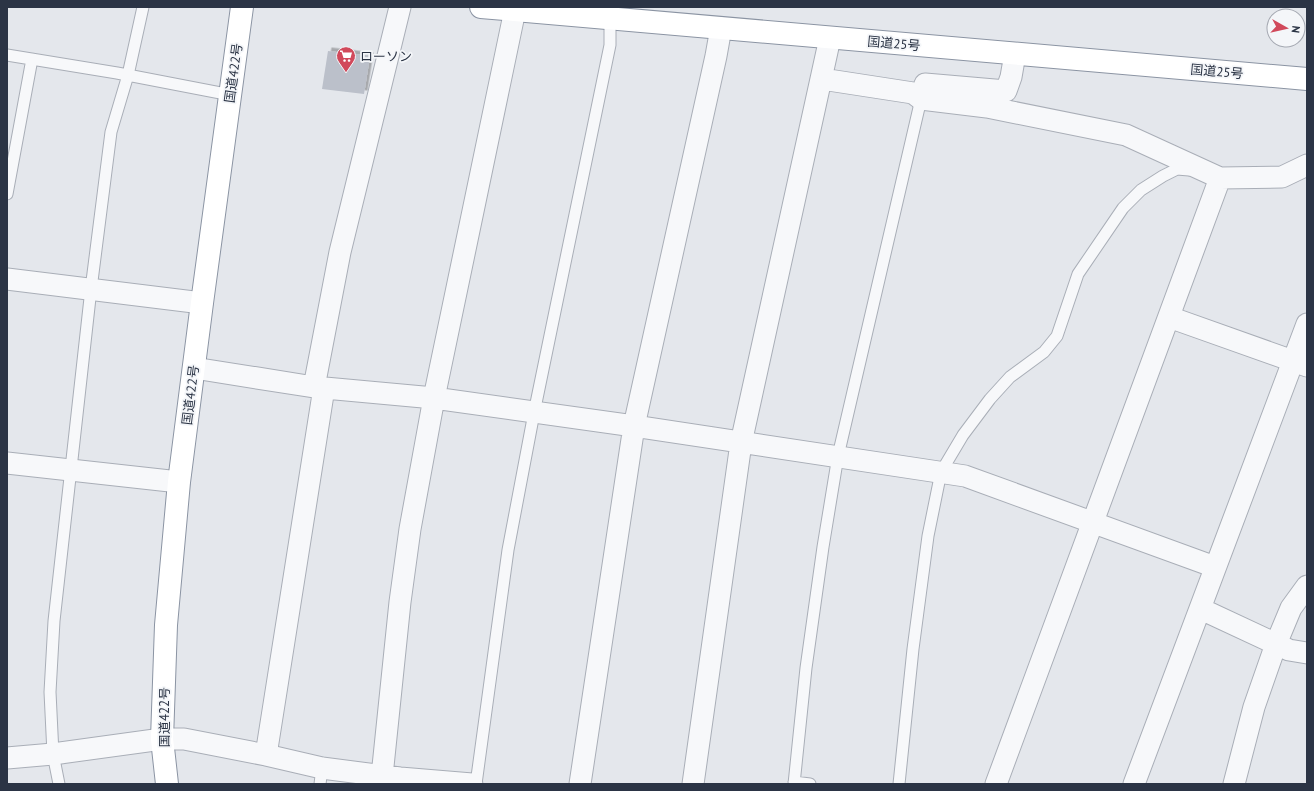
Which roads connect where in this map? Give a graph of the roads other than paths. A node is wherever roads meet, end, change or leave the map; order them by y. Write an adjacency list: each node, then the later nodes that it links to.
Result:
1 (143, 7): 12 (lane)
2 (242, 7): 15 (highway, 国道422号)
3 (400, 7): 27 (street)
4 (482, 7): 5 (highway, 国道25号)
5 (515, 10): 6 (highway, 国道25号); 28 (street)
6 (610, 12): 7 (highway, 国道25号); 29 (lane)
7 (721, 28): 8 (highway, 国道25号); 30 (street)
8 (830, 38): 9 (highway, 国道25号); 13 (street)
9 (1014, 54): 14 (highway, 国道25号); 16 (street)
10 (7, 55): 11 (lane)
11 (32, 59): 12 (lane); 19 (lane)
12 (128, 76): 15 (lane); 21 (lane)
13 (822, 79): 16 (street); 31 (street)
14 (1307, 79)
15 (231, 94): 22 (highway, 国道422号)
16 (920, 99): 18 (street); 32 (lane)
17 (1307, 166): 18 (street)
18 (1215, 176): 23 (street); 35 (lane)
19 (7, 194)
20 (7, 279): 21 (street)
21 (91, 290): 22 (street); 34 (lane)
22 (202, 303): 26 (highway, 国道422号)
23 (1169, 317): 25 (street); 37 (street)
24 (1307, 324): 25 (street)
25 (1300, 364): 38 (street)
26 (194, 368): 27 (street); 36 (highway, 国道422号)
27 (319, 387): 28 (street); 45 (street)
28 (434, 398): 29 (street); 48 (street)
29 (534, 413): 30 (street); 53 (lane)
30 (634, 426): 31 (street); 54 (street)
31 (741, 443): 32 (street); 55 (street)
32 (838, 456): 35 (street); 49 (lane)
33 (7, 463): 34 (street)
34 (72, 471): 36 (street); 44 (lane)
35 (941, 472): 37 (street); 57 (lane)
36 (179, 482): 43 (highway, 国道422号)
37 (1092, 523): 38 (street); 58 (street)
38 (1215, 567): 40 (street)
39 (1307, 586): 41 (street)
40 (1201, 609): 41 (street); 59 (street)
41 (1276, 644): 42 (street); 60 (street)
42 (1307, 653)
43 (162, 738): 44 (street); 45 (street); 51 (highway, 国道422号)
44 (53, 754): 46 (street); 50 (lane)
45 (266, 755): 47 (street)
46 (7, 758)
47 (321, 776): 48 (street)
48 (394, 779): 52 (street)
49 (794, 783): 56 (lane)
50 (59, 784)
51 (167, 784)
52 (472, 784)
53 (476, 784)
54 (580, 784)
55 (693, 784)
56 (810, 784)
57 (900, 784)
58 (996, 784)
59 (1134, 784)
60 (1234, 784)

